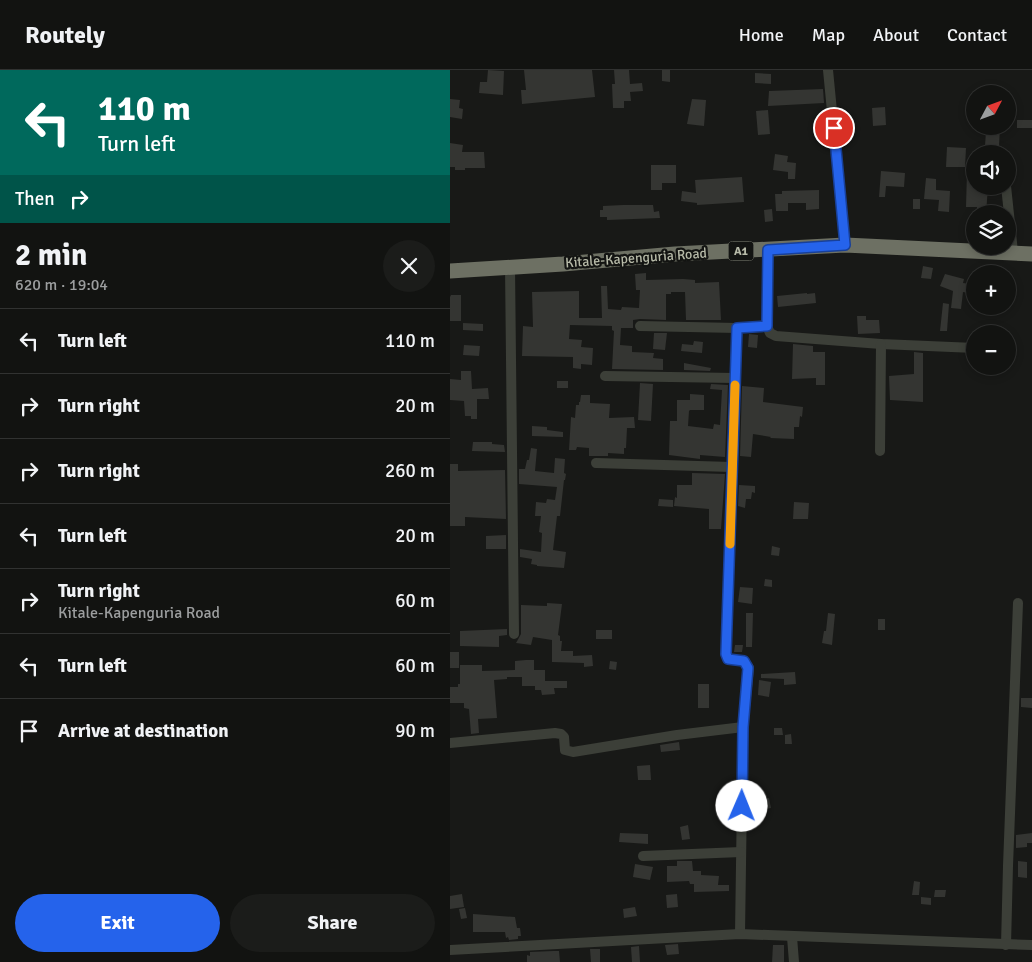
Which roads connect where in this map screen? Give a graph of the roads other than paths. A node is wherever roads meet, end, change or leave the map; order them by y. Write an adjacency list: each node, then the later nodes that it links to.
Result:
1 (828, 70): 2 (street)
2 (845, 245): 3 (highway, Kitale-Kapenguria Road / A1); 4 (highway, Kitale-Kapenguria Road / A1)
3 (768, 250): 7 (highway, Kitale-Kapenguria Road / A1); 10 (street)
4 (966, 250)
5 (1016, 252): 6 (highway, Kitale-Kapenguria Road / A1)
6 (1032, 254)
7 (510, 267): 8 (highway, Kitale-Kapenguria Road / A1); 20 (street)
8 (450, 271)
9 (640, 326): 11 (street)
10 (767, 326): 11 (street); 12 (street)
11 (737, 328): 15 (street)
12 (881, 344): 13 (street); 16 (street)
13 (966, 348)
14 (605, 376): 15 (street)
15 (735, 378): 18 (street)
16 (880, 451)
17 (596, 463): 18 (street)
18 (732, 467): 21 (street)
19 (1018, 603): 27 (street)
20 (514, 634)
21 (743, 727): 22 (street); 23 (street)
22 (450, 743)
23 (741, 852): 24 (street); 25 (street)
24 (643, 856)
25 (740, 934): 26 (street); 29 (street)
26 (792, 937): 27 (street); 30 (street)
27 (1006, 945): 28 (street)
28 (1032, 946)
29 (450, 950)
30 (794, 962)

